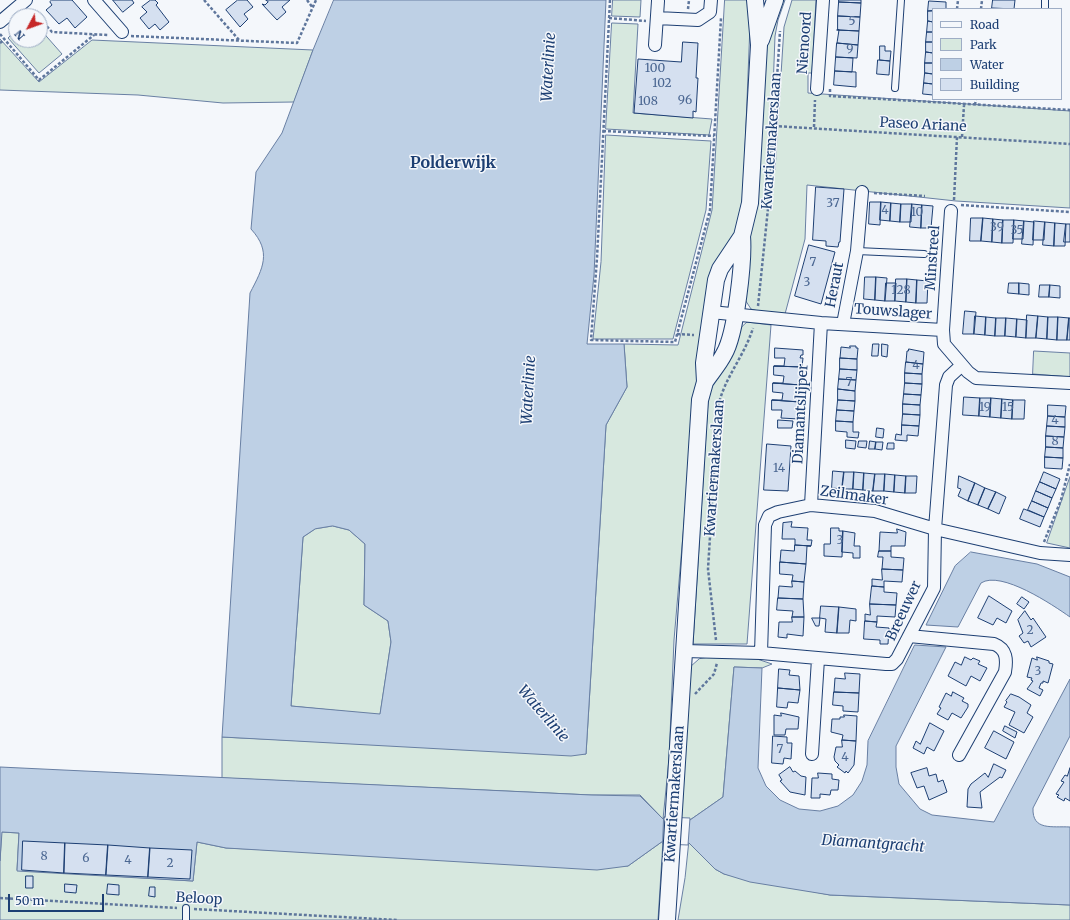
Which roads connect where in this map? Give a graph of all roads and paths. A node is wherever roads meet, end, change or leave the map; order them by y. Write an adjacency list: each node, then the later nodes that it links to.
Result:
1 (94, 0): 22 (street)
2 (204, 0): 24 (path)
3 (307, 0): 13 (path)
4 (316, 0): 13 (path)
5 (610, 0): 15 (path)
6 (711, 0): 16 (street)
7 (754, 0): 27 (main road, Kwartiermakerslaan)
8 (775, 0): 27 (main road, Kwartiermakerslaan)
9 (823, 0): 30 (street, Nienoord)
10 (901, 0): 29 (lane)
11 (658, 1): 16 (street)
12 (20, 2): 17 (street)
13 (313, 8): 24 (path)
14 (721, 16): 39 (path)
15 (609, 18): 16 (path); 38 (path)
16 (657, 20): 26 (street)
17 (0, 22)
18 (780, 25): 36 (path, Kwartiermakerslaan)
19 (48, 28): 21 (path)
20 (0, 34): 23 (path)
21 (94, 35): 22 (path); 23 (path)
22 (121, 35): 24 (path)
23 (4, 40): 25 (path)
24 (239, 41)
25 (0, 43)
26 (655, 45)
27 (759, 45): 47 (main road, Kwartiermakerslaan)
28 (830, 88): 32 (path)
29 (895, 88)
30 (817, 89): 37 (path)
31 (976, 100): 34 (path)
32 (950, 101): 33 (path)
33 (964, 105): 34 (path); 41 (path)
34 (975, 105): 35 (path)
35 (1070, 110)
36 (774, 126): 37 (path, Paseo Ariane); 52 (path, Kwartiermakerslaan)
37 (814, 127): 40 (path, Paseo Ariane)
38 (604, 132): 39 (path); 39 (path)
39 (714, 136)
40 (957, 136): 41 (path, Paseo Ariane); 45 (path)
41 (962, 137): 42 (path, Paseo Ariane)
42 (1070, 144)
43 (862, 192): 44 (path); 48 (street, Heraut)
44 (925, 196)
45 (952, 208): 46 (path); 55 (street, Minstreel)
46 (1070, 212)
47 (742, 236): 50 (main road, Kwartiermakerslaan); 51 (main road, Kwartiermakerslaan)
48 (857, 251): 49 (lane, Heraut); 54 (street, Heraut)
49 (924, 254)
50 (711, 312): 51 (street, Touwslager); 57 (main road, Kwartiermakerslaan)
51 (735, 315): 52 (street, Touwslager); 57 (main road, Kwartiermakerslaan)
52 (757, 317): 53 (street, Touwslager); 66 (path, Kwartiermakerslaan)
53 (821, 323): 54 (street, Touwslager); 60 (street, Diamantslijper)
54 (843, 324): 55 (street, Touwslager)
55 (943, 330): 56 (street, Touwslager)
56 (962, 365): 58 (street, Touwslager); 61 (street, Breeuwer)
57 (705, 382): 65 (main road, Kwartiermakerslaan)
58 (1070, 383)
59 (1070, 464): 62 (path)
60 (811, 505): 61 (street, Zeilmaker); 67 (street, Zeilmaker)
61 (936, 529): 62 (street, Zeilmaker); 64 (street, Breeuwer)
62 (1040, 554): 63 (street, Zeilmaker)
63 (1070, 555)
64 (909, 636): 68 (street, Breeuwer); 71 (street)
65 (684, 651): 66 (street, Breeuwer); 76 (main road, Kwartiermakerslaan)
66 (717, 651): 67 (street, Breeuwer); 69 (path, Kwartiermakerslaan)
67 (761, 653): 68 (street, Breeuwer)
68 (818, 658): 70 (street)
69 (694, 695)
70 (812, 754)
71 (959, 755)
72 (0, 898): 73 (path, Beloop)
73 (186, 908): 74 (lane); 75 (path, Beloop)
74 (186, 920)
75 (397, 920)
76 (667, 920)

